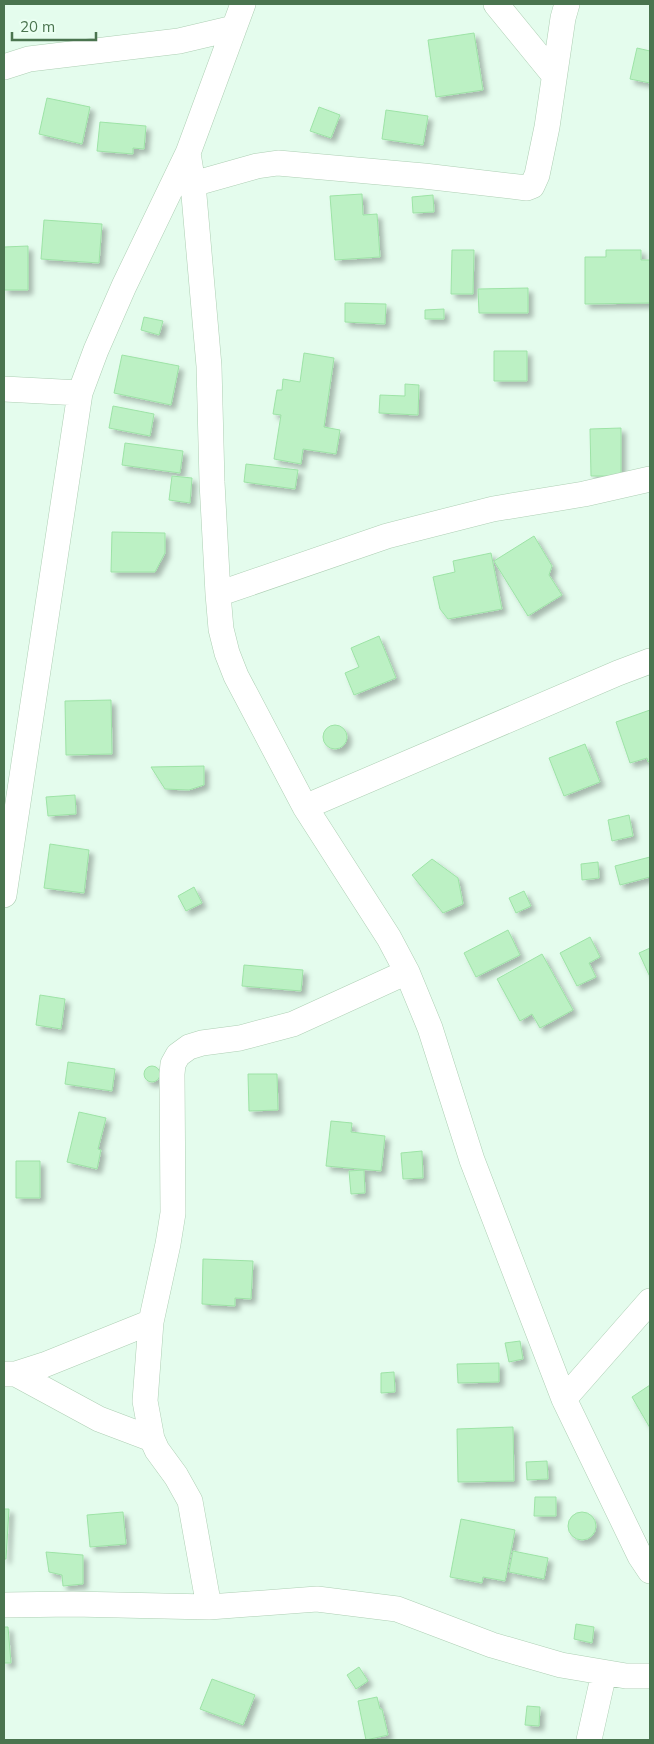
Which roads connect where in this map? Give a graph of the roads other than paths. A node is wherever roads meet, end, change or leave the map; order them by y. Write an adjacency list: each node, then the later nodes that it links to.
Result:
1 (243, 4): 4 (street)
2 (496, 4): 6 (street)
3 (568, 4): 6 (street)
4 (234, 28): 5 (street); 7 (street)
5 (4, 67)
6 (554, 75): 8 (street)
7 (188, 153): 8 (street); 10 (street)
8 (194, 184): 12 (street)
9 (4, 389): 10 (street)
10 (80, 393): 15 (street)
11 (650, 480): 12 (street)
12 (218, 594): 14 (street)
13 (650, 662): 14 (street)
14 (304, 807): 16 (street)
15 (5, 881)
16 (407, 972): 18 (street); 20 (street)
17 (650, 1301): 20 (street)
18 (151, 1322): 19 (street); 21 (street)
19 (10, 1374): 21 (street)
20 (564, 1400): 22 (street)
21 (152, 1439): 24 (street)
22 (650, 1571)
23 (4, 1605): 24 (street)
24 (210, 1606): 25 (street)
25 (604, 1672): 26 (street); 27 (street)
26 (650, 1676)
27 (588, 1740)

